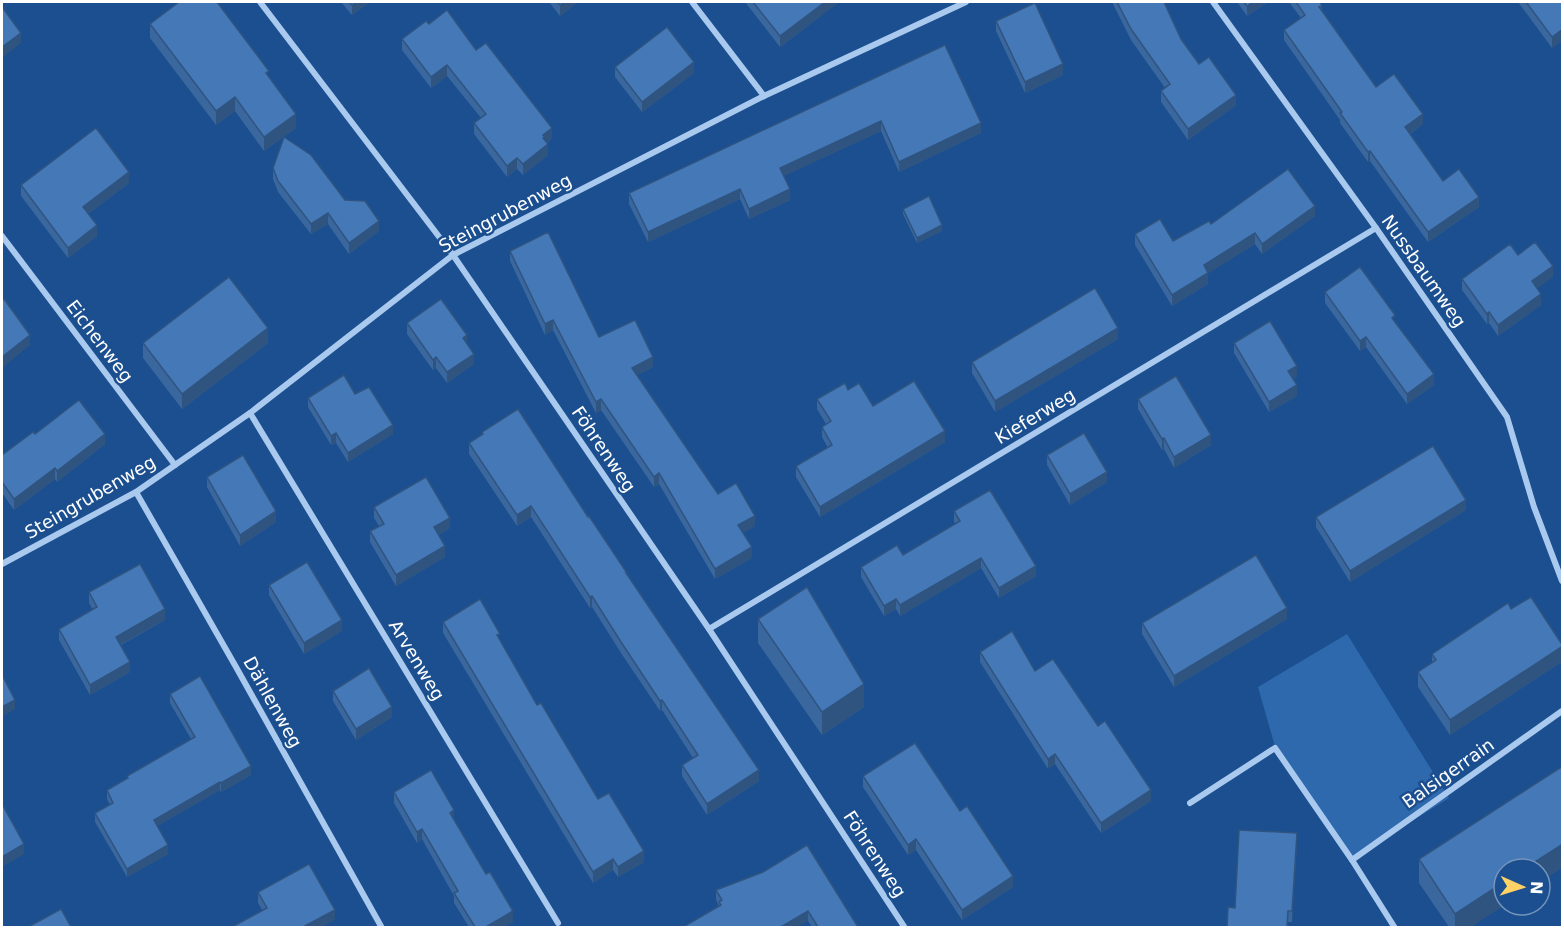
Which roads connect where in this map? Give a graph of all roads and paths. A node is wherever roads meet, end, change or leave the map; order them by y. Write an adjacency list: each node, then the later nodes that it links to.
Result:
1 (260, 2): 8 (street, Föhrenweg)
2 (692, 2): 5 (street)
3 (966, 2): 5 (street, Steingrubenweg)
4 (1213, 2): 6 (street, Nussbaumweg)
5 (764, 96): 8 (street, Steingrubenweg)
6 (1376, 228): 13 (street, Nussbaumweg); 14 (street, Kieferweg)
7 (2, 236): 10 (street, Eichenweg)
8 (453, 255): 9 (street, Steingrubenweg); 14 (street, Föhrenweg)
9 (250, 412): 10 (street, Steingrubenweg); 18 (street, Arvenweg)
10 (175, 465): 11 (street, Steingrubenweg)
11 (136, 492): 12 (street, Steingrubenweg); 19 (street, Dählenweg)
12 (2, 564)
13 (1563, 581)
14 (708, 629): 20 (street, Föhrenweg)
15 (1563, 711): 17 (street, Balsigerrain)
16 (1190, 804): 17 (street)
17 (1352, 860): 21 (street)
18 (558, 923)
19 (382, 927)
20 (905, 927)
21 (1395, 927)

